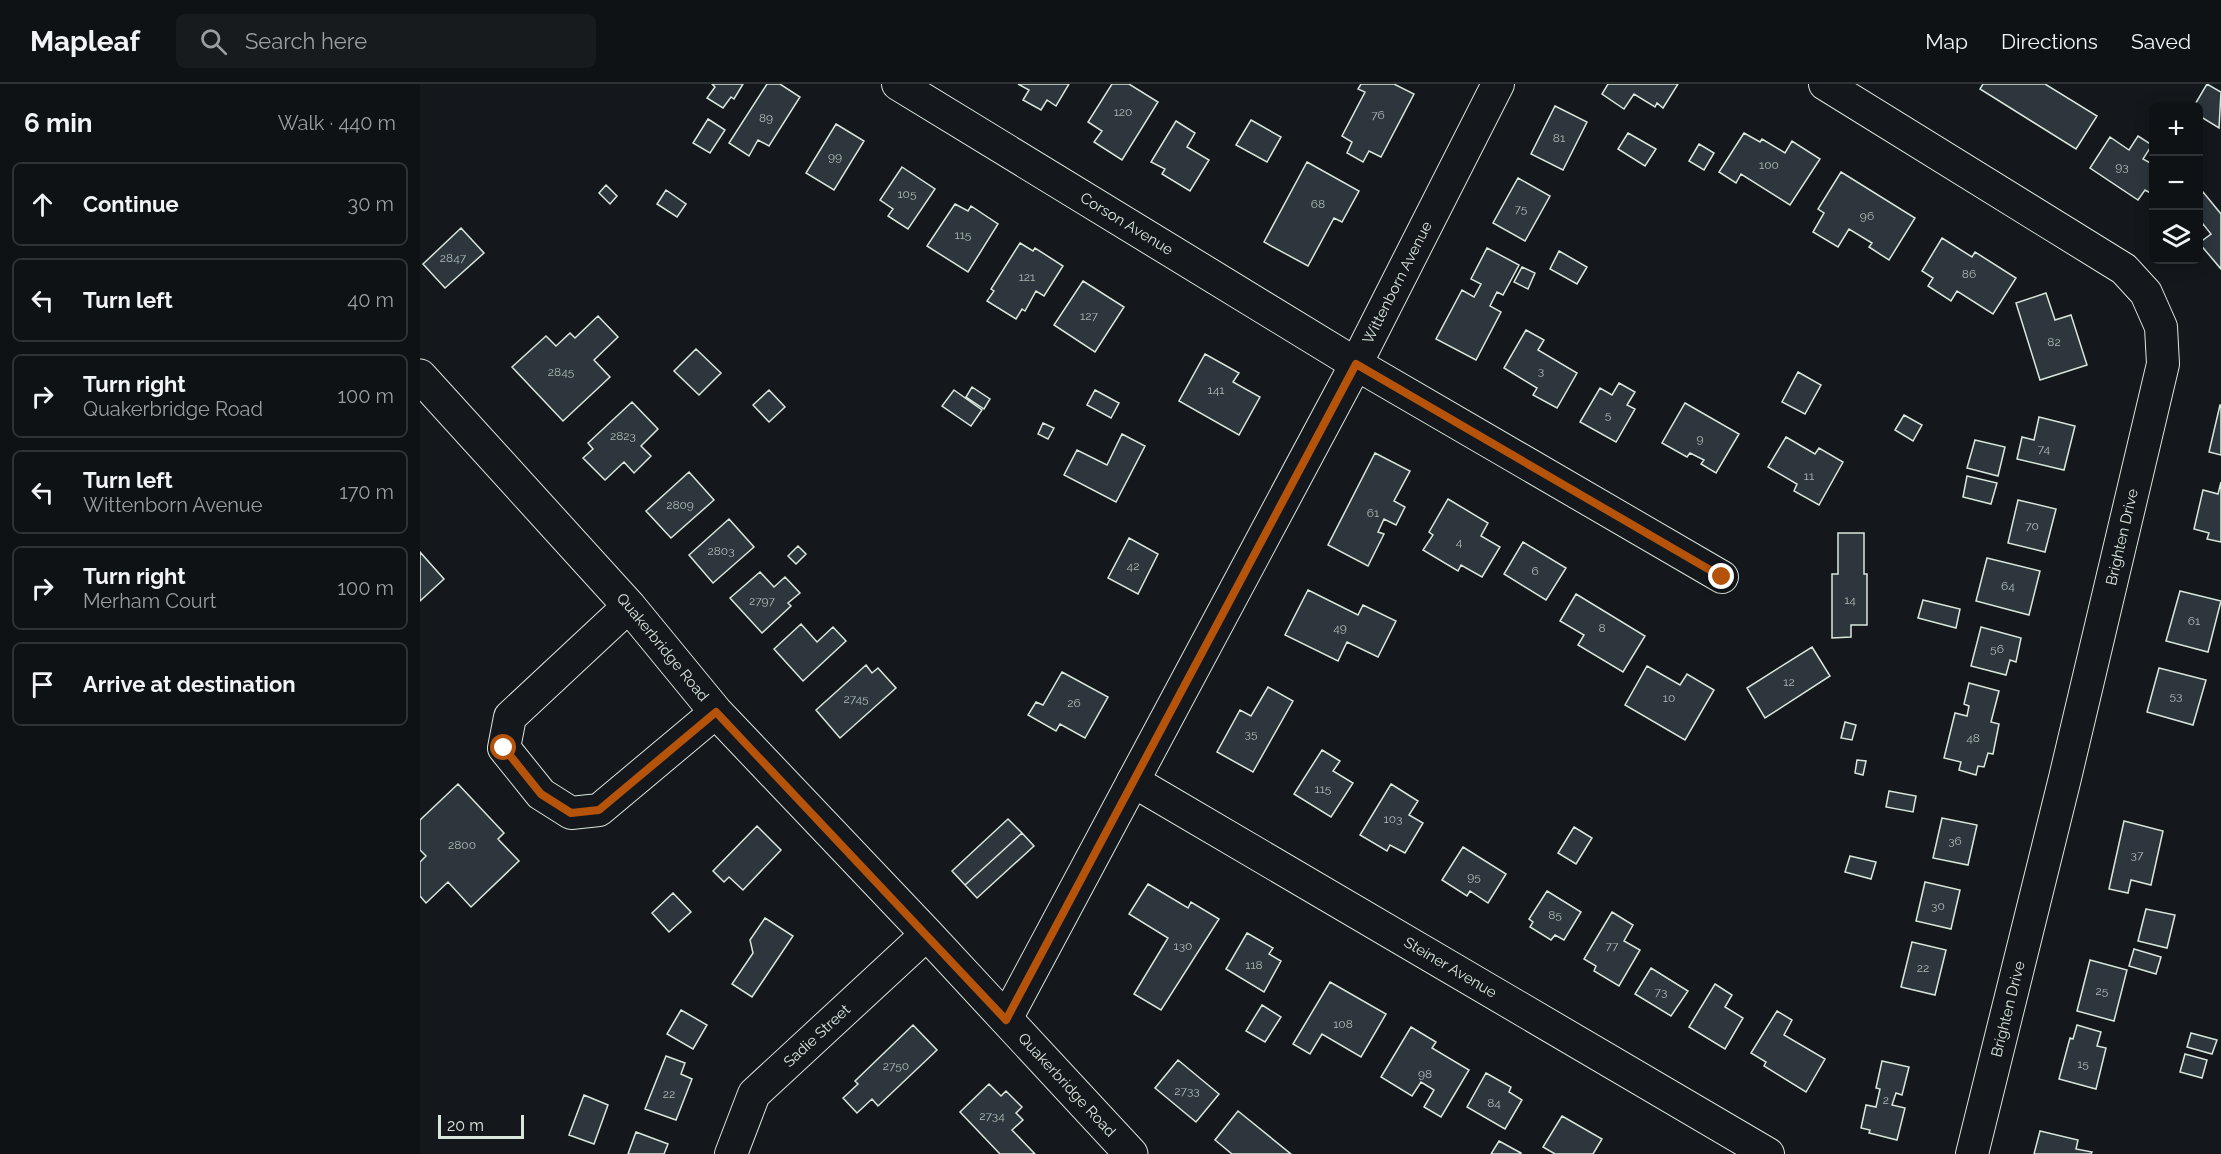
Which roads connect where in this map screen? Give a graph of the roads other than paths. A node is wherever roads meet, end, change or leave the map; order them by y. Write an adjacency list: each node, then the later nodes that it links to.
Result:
1 (898, 84): 4 (street, Corson Avenue)
2 (1498, 84): 4 (street, Wittenborn Avenue)
3 (1825, 84): 15 (street, Brighten Drive)
4 (1356, 364): 6 (street, Corson Avenue); 9 (street, Wittenborn Avenue)
5 (420, 376): 7 (main road, Quakerbridge Road)
6 (1722, 577)
7 (629, 606): 8 (main road, Quakerbridge Road); 8 (street)
8 (716, 712): 10 (main road, Quakerbridge Road)
9 (1133, 781): 11 (street, Wittenborn Avenue); 14 (street, Steiner Avenue)
10 (927, 934): 11 (main road, Quakerbridge Road); 12 (street, Sadie Street)
11 (1006, 1020): 13 (main road, Quakerbridge Road)
12 (731, 1154)
13 (1131, 1154)
14 (1768, 1154)
15 (1972, 1154)

